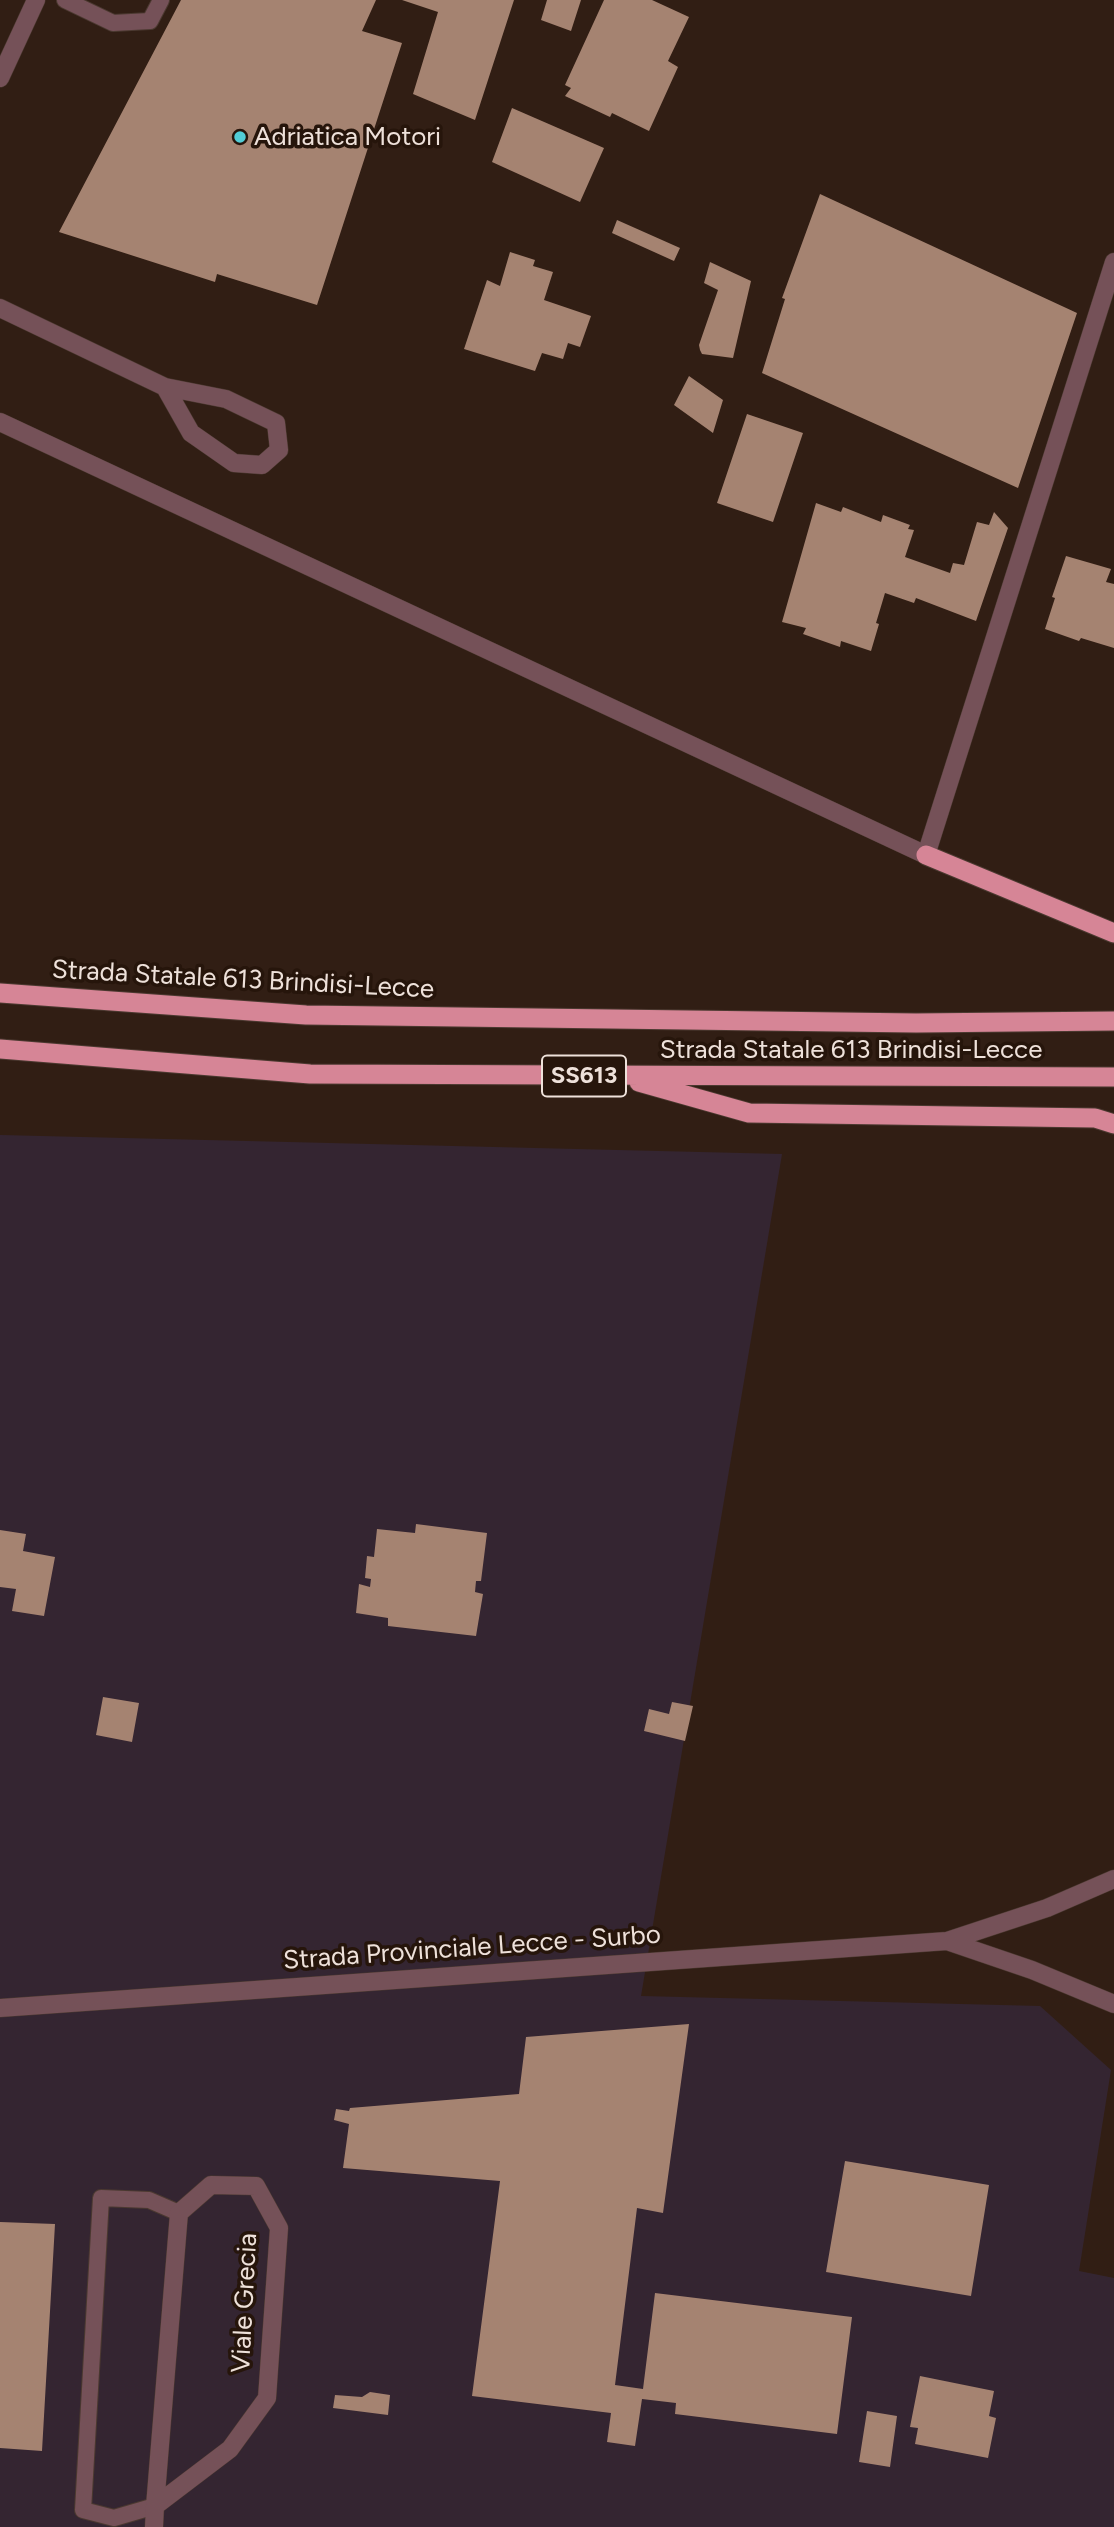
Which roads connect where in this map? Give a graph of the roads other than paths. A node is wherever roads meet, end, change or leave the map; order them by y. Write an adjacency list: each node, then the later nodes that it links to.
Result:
1 (36, 0): 4 (street)
2 (65, 0): 3 (lane)
3 (161, 0)
4 (0, 78)
5 (1114, 262): 9 (street)
6 (0, 308): 7 (street)
7 (165, 387): 7 (street)
8 (0, 422): 9 (street)
9 (926, 855): 10 (highway)
10 (1114, 933)
11 (0, 993): 12 (highway, Strada Statale 613 Brindisi-Lecce / SS613)
12 (1114, 1021)
13 (0, 1049): 14 (highway, Strada Statale 613 Brindisi-Lecce / SS613)
14 (614, 1076): 15 (highway, Strada Statale 613 Brindisi-Lecce / SS613); 16 (highway)
15 (1114, 1077)
16 (1114, 1124)
17 (1114, 1879): 18 (street, Strada Provinciale Lecce - Surbo)
18 (947, 1941): 19 (street, Strada Provinciale Lecce - Surbo); 20 (street, Strada Provinciale Lecce - Surbo)
19 (1114, 2004)
20 (0, 2008)
21 (179, 2214): 22 (street); 22 (street, Viale Grecia); 22 (lane)
22 (155, 2506): 23 (street)
23 (154, 2527)

